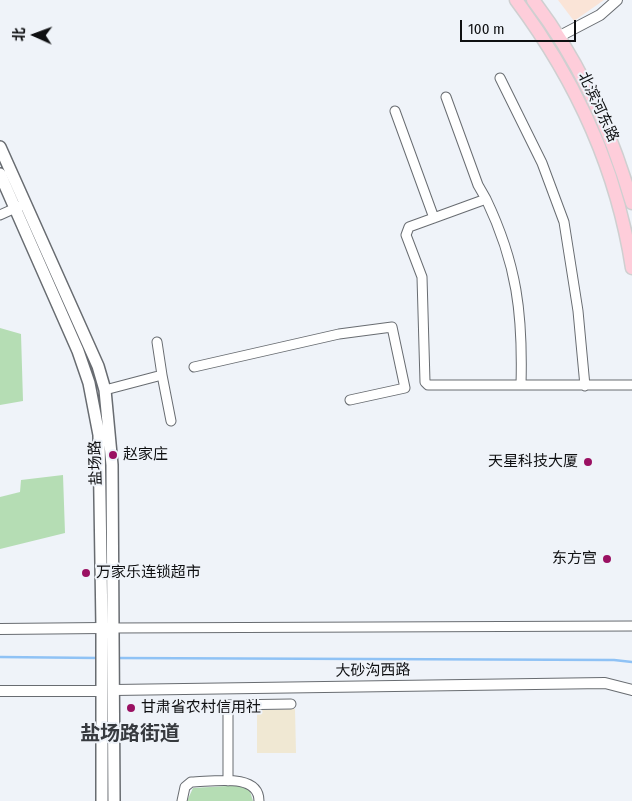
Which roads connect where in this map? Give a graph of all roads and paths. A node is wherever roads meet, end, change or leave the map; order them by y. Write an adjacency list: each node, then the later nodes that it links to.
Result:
1 (516, 0): 15 (main road, 北滨河东路)
2 (533, 0): 4 (main road, 北滨河东路)
3 (617, 0): 4 (street)
4 (558, 38): 11 (main road, 北滨河东路)
5 (500, 78): 21 (street)
6 (446, 97): 10 (street)
7 (395, 110): 14 (street)
8 (0, 147): 12 (main road, 盐场路)
9 (0, 174): 12 (main road, 盐场路)
10 (486, 199): 14 (street); 19 (street)
11 (632, 203)
12 (20, 206): 13 (street); 22 (main road, 盐场路); 26 (main road, 盐场路)
13 (0, 215)
14 (434, 218): 19 (street)
15 (632, 268)
16 (157, 342): 18 (street)
17 (194, 367): 23 (street)
18 (162, 375): 22 (street); 24 (street)
19 (521, 385): 21 (street)
20 (632, 385): 21 (street)
21 (584, 386)
22 (105, 390): 26 (main road, 盐场路)
23 (350, 400)
24 (171, 421)
25 (632, 626): 26 (street)
26 (108, 628): 27 (street); 28 (main road, 盐场路)
27 (0, 629)
28 (108, 684): 29 (street, 大砂沟西路); 30 (street, 大砂沟西路); 33 (main road, 盐场路); 34 (main road, 盐场路)
29 (632, 690)
30 (0, 691)
31 (291, 704): 32 (street)
32 (228, 781): 35 (street); 36 (street)
33 (102, 801)
34 (114, 801)
35 (182, 801)
36 (259, 801)

